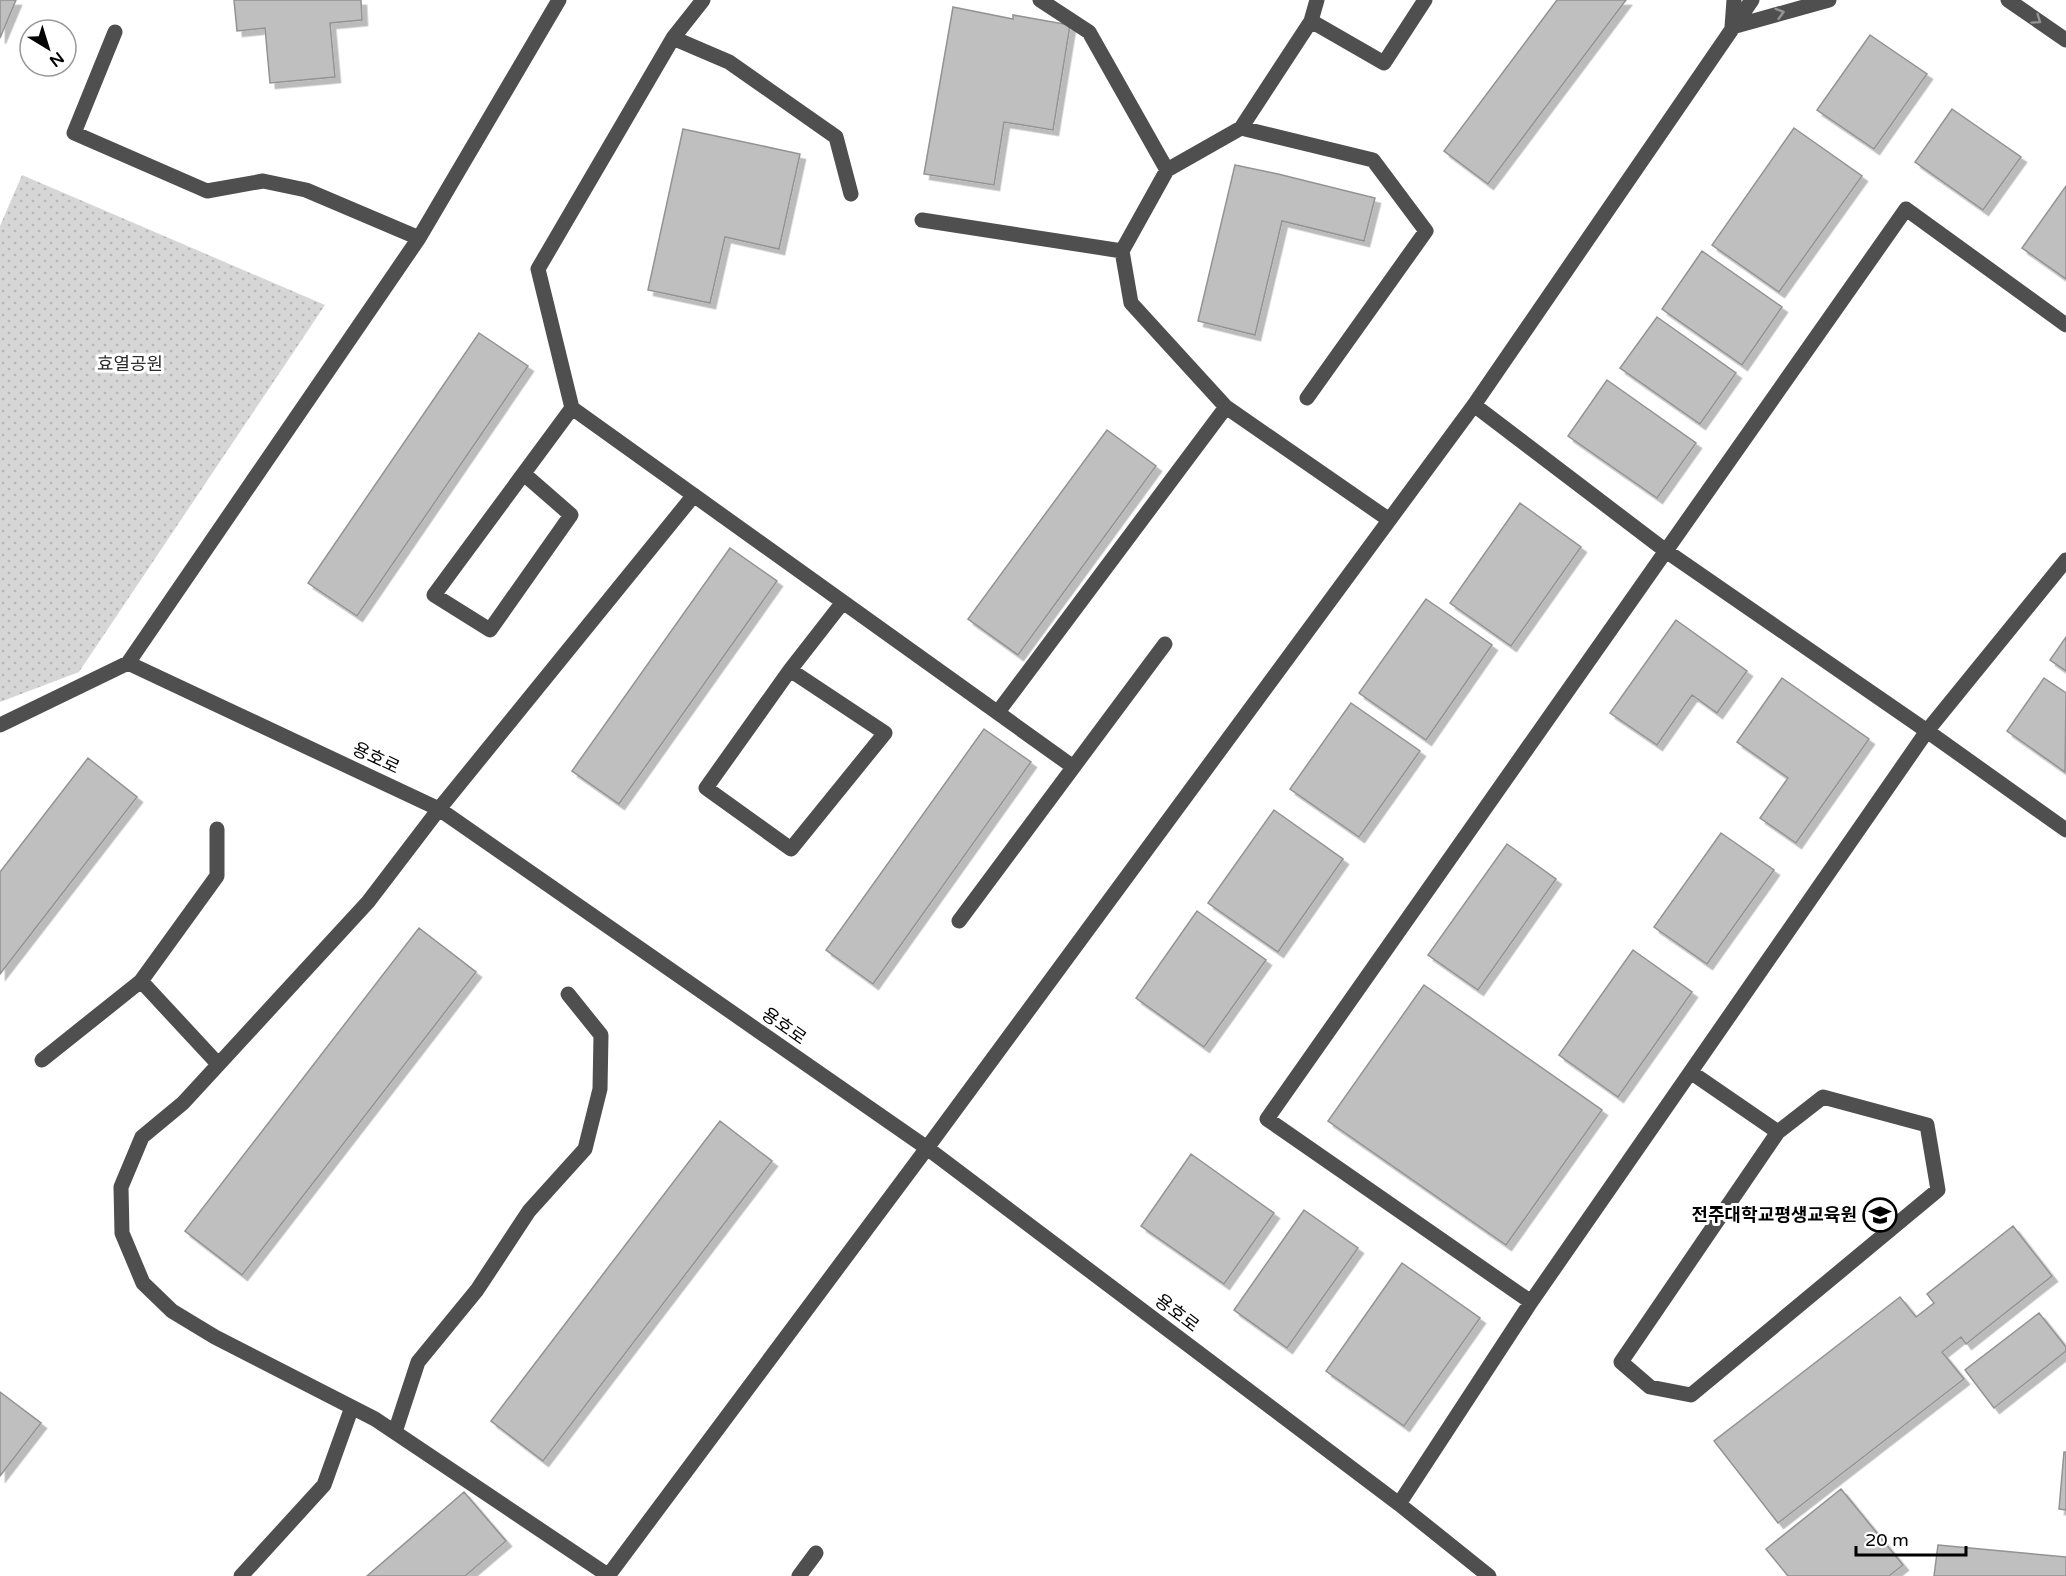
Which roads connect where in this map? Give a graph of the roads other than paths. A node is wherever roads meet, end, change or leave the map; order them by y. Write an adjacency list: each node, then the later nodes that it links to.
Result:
1 (559, 0): 19 (street)
2 (703, 0): 13 (street)
3 (1040, 0): 16 (street)
4 (1317, 0): 10 (street)
5 (1425, 0): 10 (street)
6 (1734, 0): 11 (street)
7 (1752, 0): 11 (street)
8 (1829, 0): 11 (street, one-way to 8)
9 (2008, 0): 14 (street, one-way to 14)
10 (1311, 21): 15 (street)
11 (1732, 27): 23 (street)
12 (115, 32): 19 (street)
13 (673, 38): 17 (street); 25 (street)
14 (2066, 40)
15 (1241, 128): 16 (street); 22 (street)
16 (1167, 170): 20 (street)
17 (851, 194)
18 (922, 220): 20 (street)
19 (419, 238): 33 (street)
20 (1122, 251): 24 (street)
21 (2066, 325): 29 (street)
22 (1307, 398)
23 (1474, 405): 28 (street); 29 (street)
24 (1226, 407): 28 (street); 35 (street)
25 (572, 408): 26 (street); 27 (street)
26 (524, 474): 26 (street)
27 (694, 495): 31 (street); 39 (street)
28 (1388, 519): 49 (street)
29 (1665, 551): 37 (street); 50 (street)
30 (2063, 569): 37 (street)
31 (843, 602): 34 (street); 35 (street)
32 (1165, 644): 38 (street)
33 (128, 663): 36 (street); 39 (street, 용호로)
34 (790, 670): 34 (street)
35 (998, 712): 38 (street)
36 (0, 725)
37 (1928, 730): 41 (street); 47 (street)
38 (1072, 766): 42 (street)
39 (439, 809): 46 (street); 49 (street, 용호로)
40 (217, 829): 43 (street)
41 (2066, 830)
42 (959, 921)
43 (141, 981): 45 (street); 46 (street)
44 (568, 994): 52 (street)
45 (42, 1060)
46 (218, 1064): 51 (street)
47 (1692, 1073): 48 (street); 50 (street)
48 (1778, 1132): 48 (street)
49 (927, 1148): 53 (street, 용호로); 56 (street)
50 (1531, 1302): 53 (street)
51 (352, 1407): 52 (street); 55 (street)
52 (395, 1432): 56 (street)
53 (1399, 1504): 58 (street, 용호로)
54 (816, 1553): 57 (street)
55 (242, 1576)
56 (609, 1576)
57 (799, 1576)
58 (1489, 1576)

